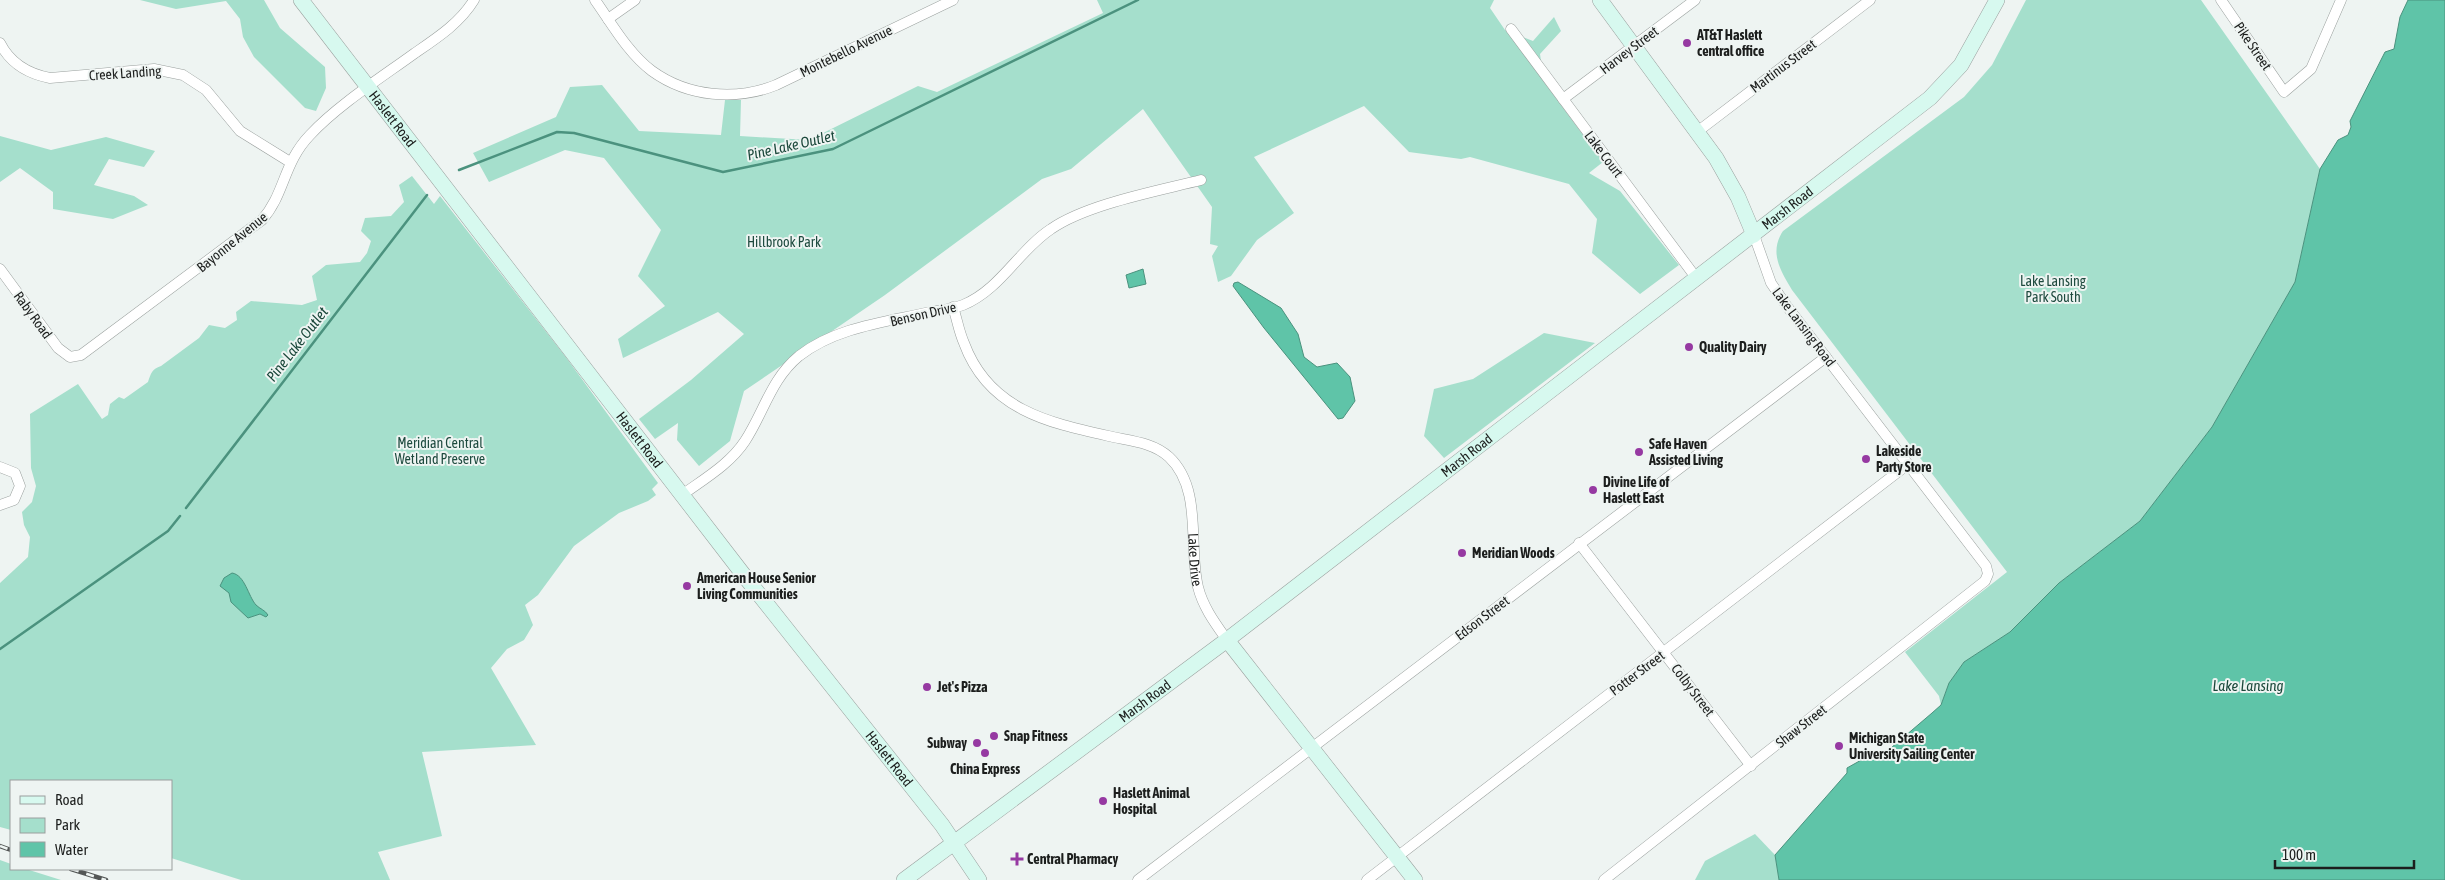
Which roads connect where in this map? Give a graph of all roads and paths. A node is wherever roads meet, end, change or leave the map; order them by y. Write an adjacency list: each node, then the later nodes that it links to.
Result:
1 (301, 0): 16 (main road, Haslett Road)
2 (474, 0): 16 (street, Bayonne Avenue)
3 (594, 0): 12 (street, Montebello Avenue)
4 (635, 0): 12 (street)
5 (953, 0): 12 (street, Montebello Avenue)
6 (1600, 0): 15 (main road, Lake Lansing Road)
7 (1695, 0): 15 (street, Harvey Street)
8 (1870, 0): 18 (street, Martinus Street)
9 (1997, 0): 21 (main road, Marsh Road)
10 (2221, 0): 11 (street, Pike Street)
11 (2341, 0)
12 (608, 19)
13 (1511, 29): 17 (street, Lake Court)
14 (0, 43): 19 (street, Creek Landing)
15 (1634, 46): 17 (street, Harvey Street); 18 (main road, Lake Lansing Road)
16 (368, 87): 19 (street, Bayonne Avenue); 29 (main road, Haslett Road)
17 (1563, 100): 23 (street, Lake Court)
18 (1697, 132): 21 (main road, Lake Lansing Road)
19 (290, 162): 26 (street, Bayonne Avenue)
20 (1201, 180): 24 (street, Benson Drive)
21 (1754, 236): 23 (main road, Marsh Road); 25 (street, Lake Lansing Road)
22 (0, 269): 26 (street, Raby Road)
23 (1697, 279): 33 (main road, Marsh Road)
24 (953, 307): 29 (street, Benson Drive); 33 (street, Lake Drive)
25 (1826, 357): 27 (street, Lake Lansing Road); 31 (street, Edson Street)
26 (70, 358)
27 (1907, 465): 32 (street, Lake Lansing Road); 34 (street, Potter Street)
28 (0, 467): 30 (street)
29 (682, 495): 37 (main road, Haslett Road)
30 (0, 505)
31 (1580, 543): 34 (street, Colby Street); 35 (street, Edson Street)
32 (1986, 566): 36 (street, Shaw Street)
33 (1227, 640): 35 (main road, Lake Drive); 37 (main road, Marsh Road)
34 (1664, 652): 36 (street, Colby Street); 38 (street, Potter Street)
35 (1312, 748): 38 (main road, Lake Drive); 41 (street, Edson Street)
36 (1751, 766): 44 (street, Shaw Street)
37 (954, 842): 39 (main road, Marsh Road); 40 (main road, Haslett Road)
38 (1397, 856): 42 (street, Potter Street); 43 (main road, Lake Drive)
39 (904, 880)
40 (979, 880)
41 (1138, 880)
42 (1367, 880)
43 (1415, 880)
44 (1604, 880)

